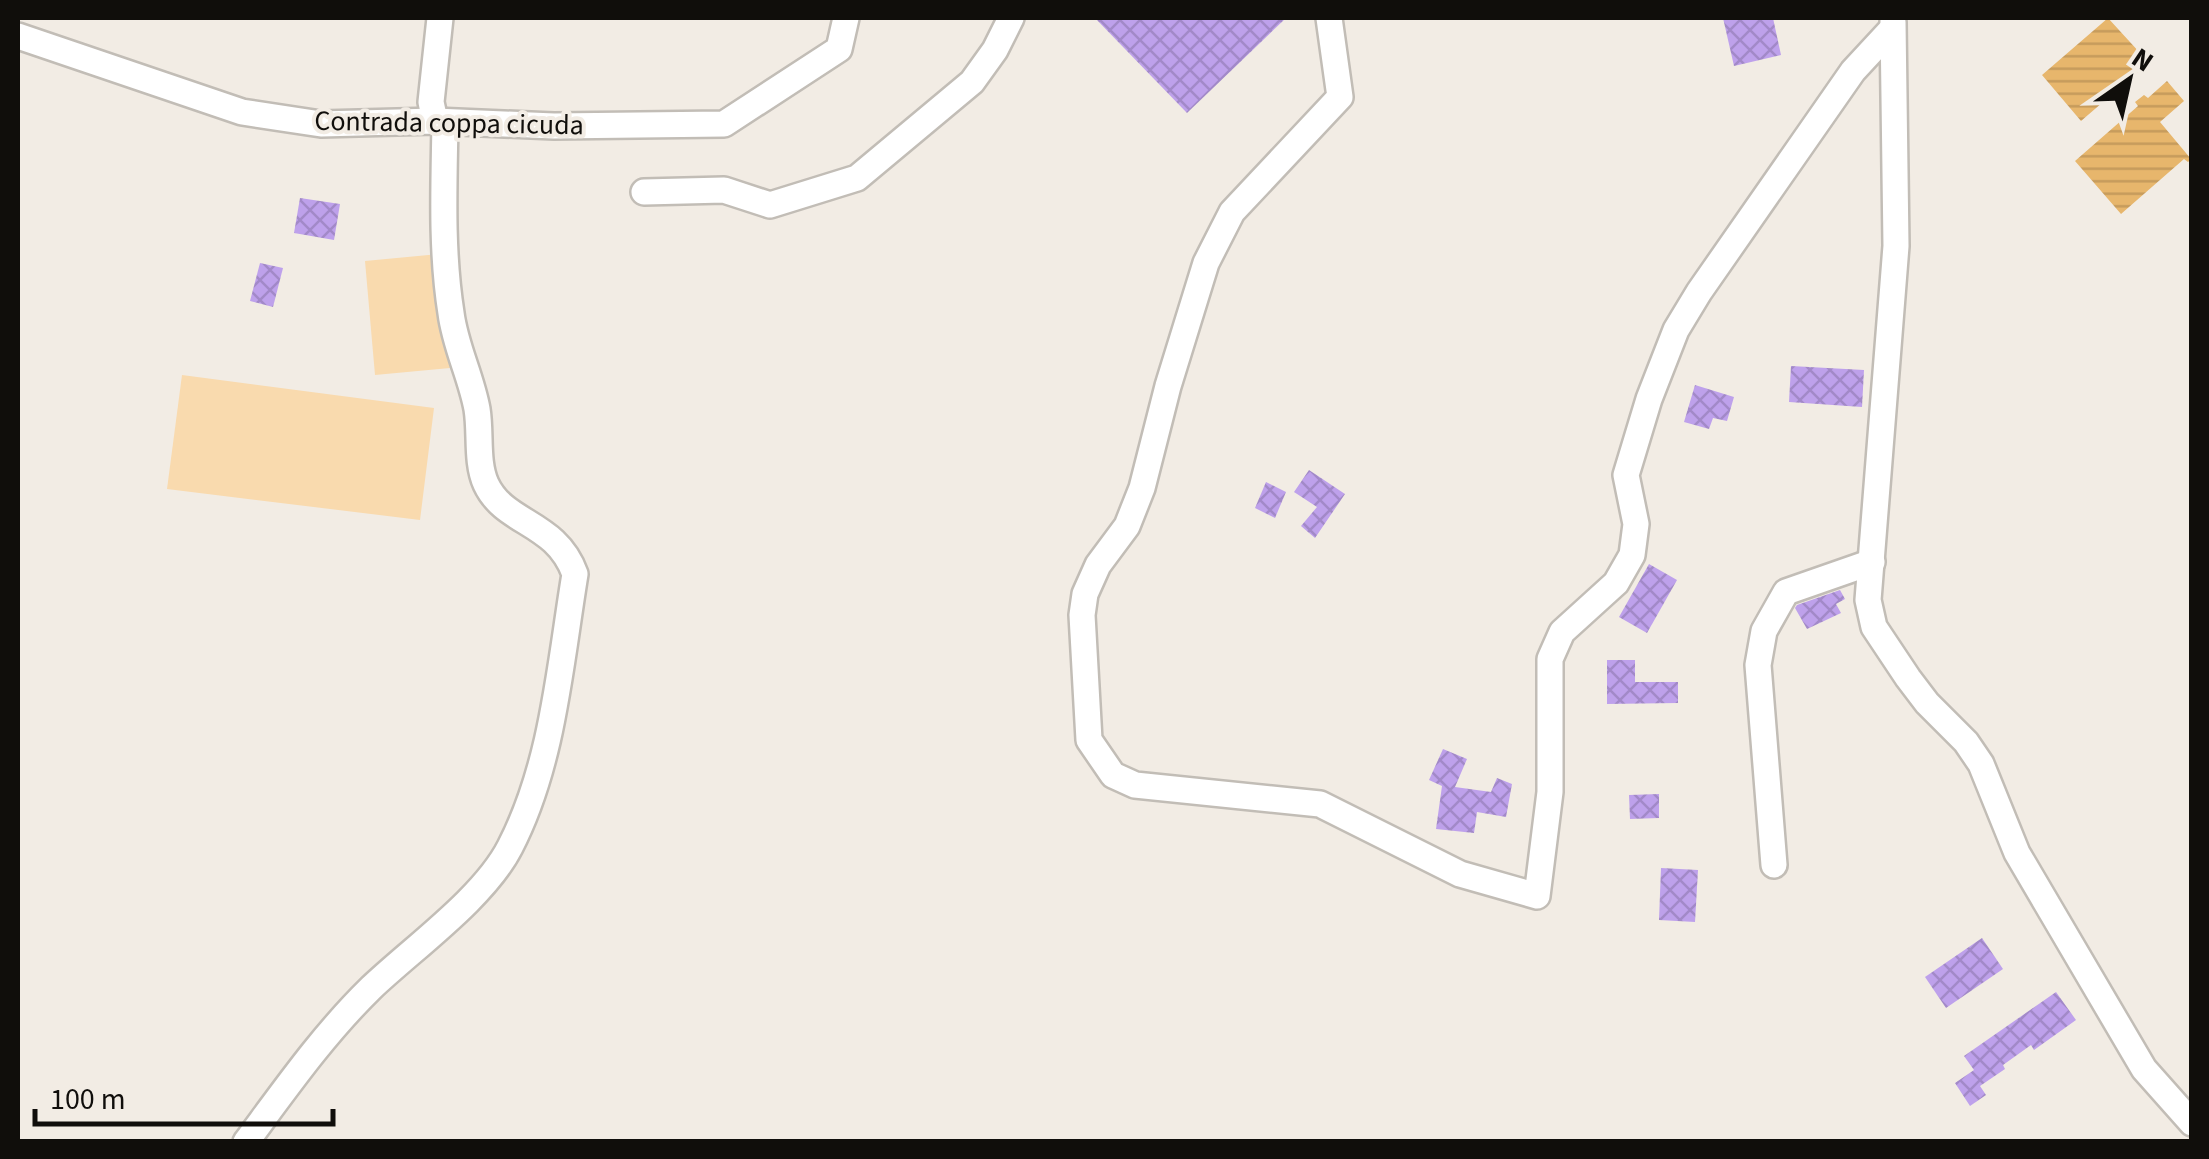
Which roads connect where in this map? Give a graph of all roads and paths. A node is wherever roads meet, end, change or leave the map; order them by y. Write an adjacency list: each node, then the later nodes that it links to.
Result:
1 (440, 18): 7 (street)
2 (846, 18): 7 (street, Contrada coppa cicuda)
3 (1010, 18): 8 (street)
4 (1328, 18): 5 (street)
5 (1892, 24): 9 (street)
6 (18, 36): 7 (street, Contrada coppa cicuda)
7 (440, 122): 12 (street)
8 (644, 192)
9 (1872, 562): 10 (street); 11 (street)
10 (1774, 865)
11 (2192, 1123)
12 (246, 1142)

